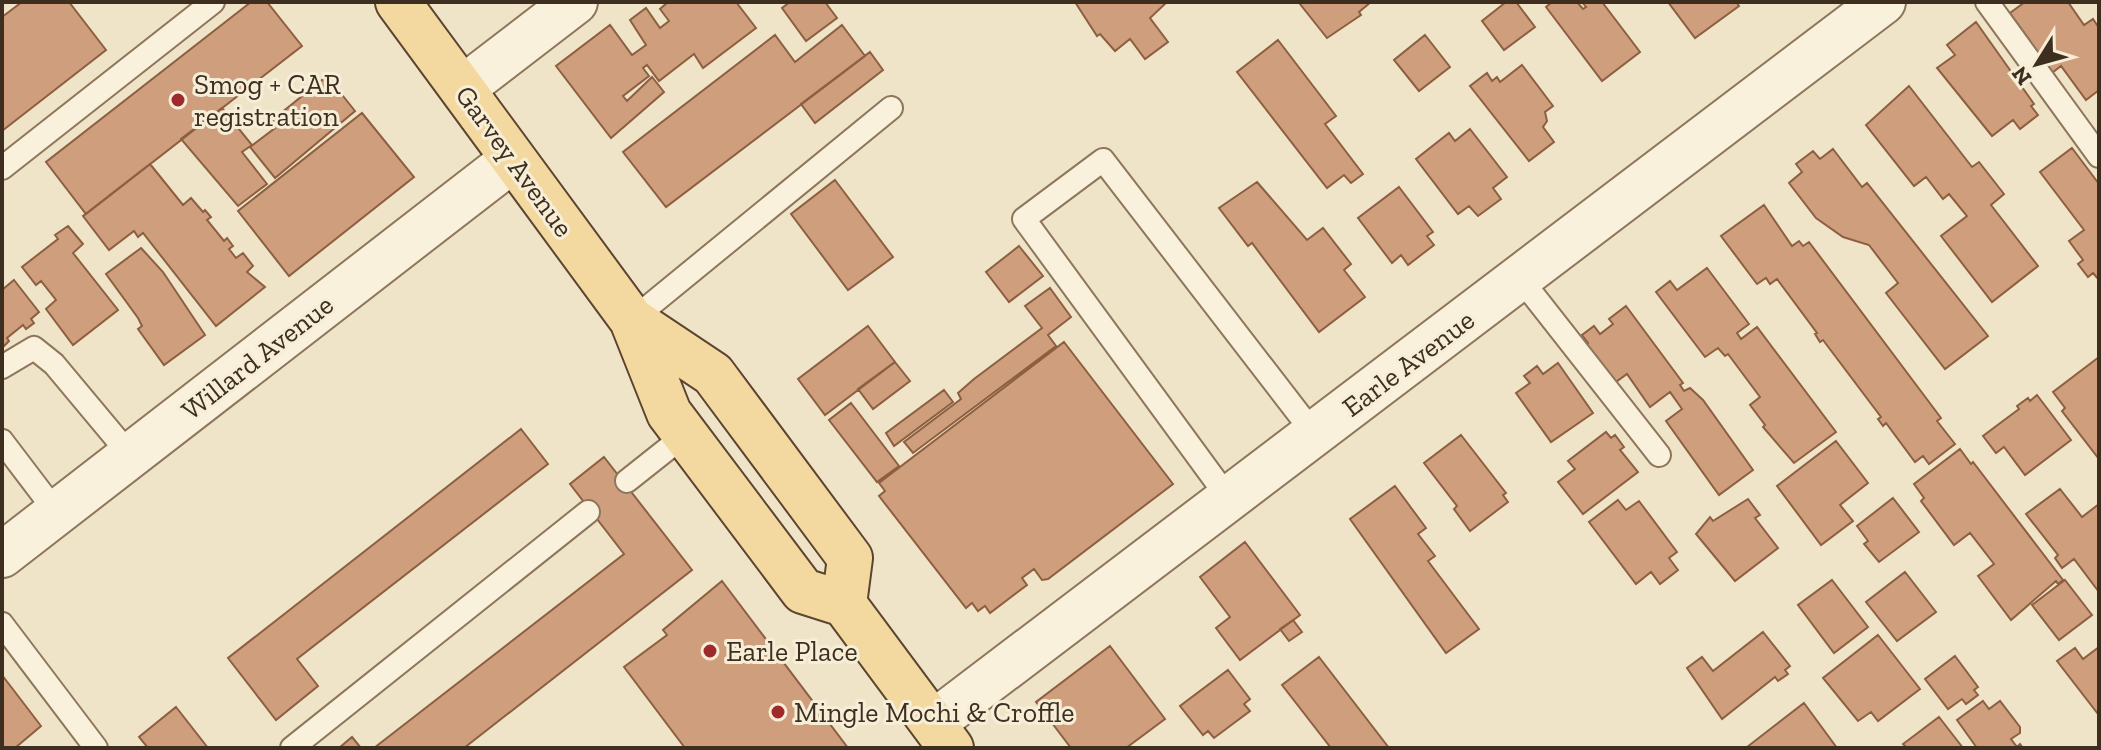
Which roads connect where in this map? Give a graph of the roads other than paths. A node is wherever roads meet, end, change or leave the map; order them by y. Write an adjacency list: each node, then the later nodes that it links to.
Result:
1 (213, 2): 10 (lane)
2 (398, 2): 6 (main road, Garvey Avenue)
3 (575, 2): 6 (street)
4 (1883, 2): 11 (street, Earle Avenue)
5 (1987, 2): 8 (lane)
6 (463, 88): 9 (main road, Garvey Avenue)
7 (891, 108): 12 (lane)
8 (2099, 156)
9 (512, 160): 12 (main road, Garvey Avenue); 17 (street, Willard Avenue)
10 (2, 168)
11 (1520, 278): 15 (street, Earle Avenue); 18 (lane)
12 (632, 320): 14 (main road, Garvey Avenue); 24 (main road, Garvey Avenue)
13 (2, 367): 17 (lane)
14 (685, 435): 19 (lane); 24 (main road, Garvey Avenue)
15 (1315, 435): 20 (street, Earle Avenue); 20 (lane)
16 (2, 441): 21 (lane)
17 (130, 455): 21 (street, Willard Avenue)
18 (1659, 455)
19 (627, 481)
20 (1229, 499): 26 (street, Earle Avenue)
21 (56, 512): 23 (street, Willard Avenue)
22 (588, 512): 28 (lane)
23 (2, 555)
24 (844, 604): 26 (main road)
25 (2, 624): 27 (lane)
26 (942, 736)
27 (96, 748)
28 (292, 748)

